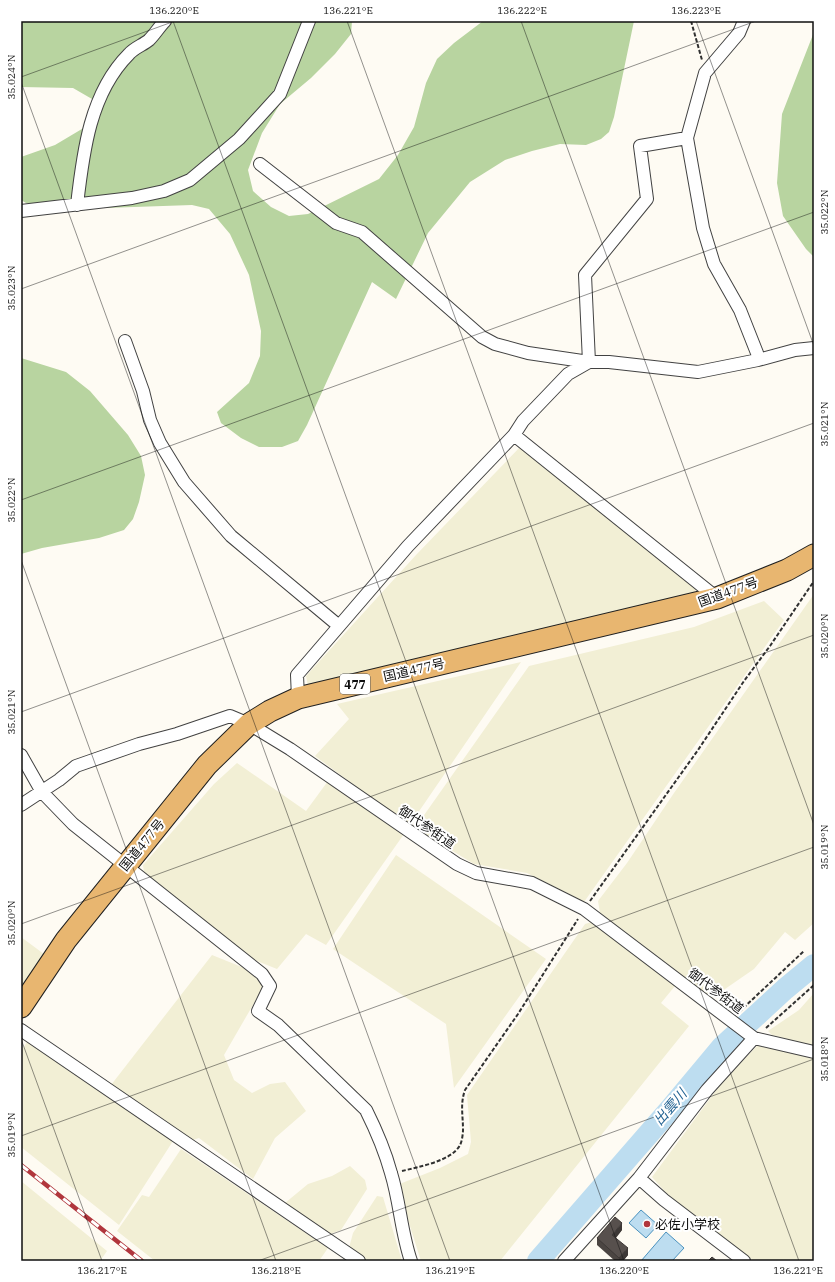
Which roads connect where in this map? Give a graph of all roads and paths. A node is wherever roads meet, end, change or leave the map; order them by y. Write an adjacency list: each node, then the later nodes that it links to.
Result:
1 (164, 21): 8 (street)
2 (310, 21): 8 (street)
3 (692, 21): 5 (path)
4 (744, 21): 5 (street)
5 (705, 73): 6 (street)
6 (687, 138): 12 (street); 13 (street)
7 (260, 164): 13 (street)
8 (77, 204): 9 (street)
9 (21, 211)
10 (125, 341): 18 (street)
11 (814, 348): 12 (street)
12 (758, 360): 13 (street)
13 (589, 362): 14 (street)
14 (514, 435): 17 (street); 18 (street)
15 (814, 555): 17 (highway, 国道477号 / 477)
16 (814, 581): 25 (path)
17 (717, 598): 19 (highway, 国道477号 / 477)
18 (339, 626): 19 (street)
19 (298, 698): 20 (highway, 国道477号 / 477)
20 (249, 724): 22 (street, 御代参街道); 24 (highway, 国道477号 / 477); 25 (street, 御代参街道)
21 (21, 755): 22 (street)
22 (42, 792): 23 (street, 御代参街道); 24 (street)
23 (21, 805)
24 (125, 866): 28 (highway, 国道477号 / 477); 33 (street)
25 (584, 909): 29 (street, 御代参街道); 33 (path)
26 (804, 950): 29 (path)
27 (814, 985): 31 (path)
28 (21, 1006)
29 (731, 1020): 31 (street, 御代参街道)
30 (21, 1030): 35 (street)
31 (751, 1035): 32 (street, 御代参街道); 34 (street)
32 (814, 1052)
33 (392, 1174): 36 (street)
34 (639, 1178): 37 (street); 38 (street)
35 (359, 1261)
36 (410, 1261)
37 (564, 1261)
38 (744, 1261)

